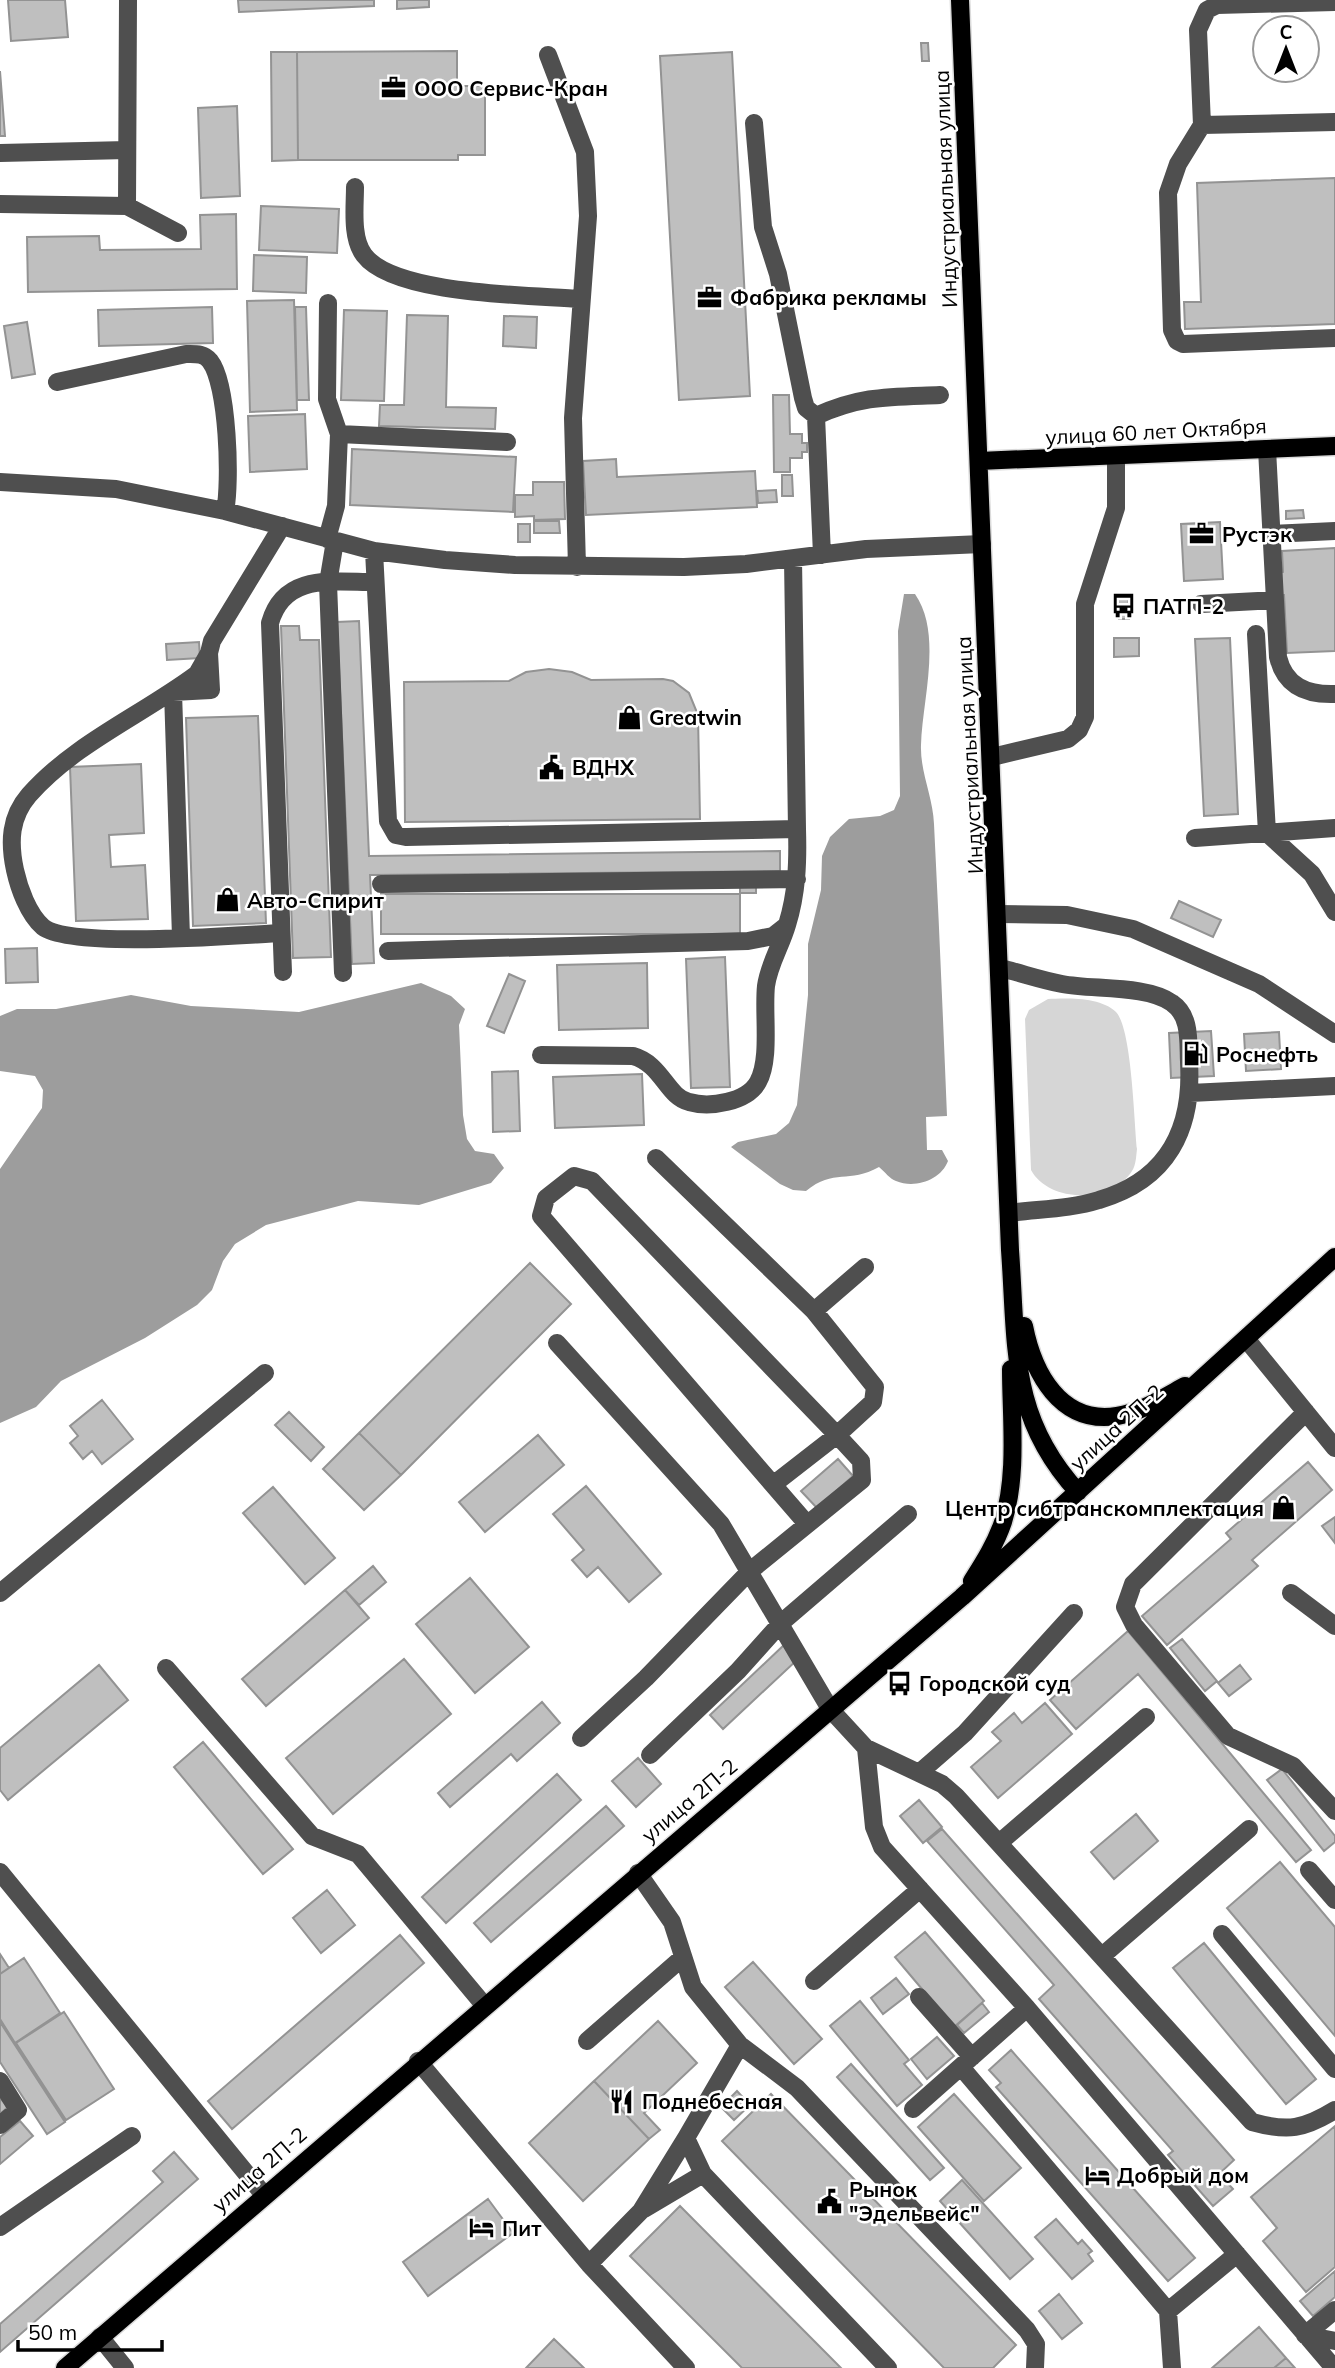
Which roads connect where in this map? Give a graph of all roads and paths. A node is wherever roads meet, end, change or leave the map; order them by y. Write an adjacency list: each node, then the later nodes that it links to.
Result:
1 (128, 0): 8 (street)
2 (960, 0): 25 (main road, Индустриальная улица)
3 (1335, 2): 7 (street)
4 (548, 55): 14 (street)
5 (754, 122): 19 (street)
6 (1335, 122): 7 (street)
7 (1202, 125): 16 (street)
8 (127, 150): 9 (street); 12 (street)
9 (0, 153)
10 (355, 187): 14 (street)
11 (0, 204): 12 (street)
12 (127, 206): 13 (street)
13 (178, 233)
14 (580, 299): 36 (street)
15 (328, 303): 20 (street)
16 (1335, 338)
17 (57, 382): 27 (street)
18 (940, 394): 19 (street)
19 (816, 416): 34 (street)
20 (339, 434): 21 (street); 31 (street)
21 (507, 442)
22 (1335, 446): 23 (main road, улица 60 лет Октября)
23 (1268, 449): 24 (main road, улица 60 лет Октября); 30 (street)
24 (1116, 456): 25 (main road, улица 60 лет Октября); 44 (street)
25 (979, 461): 32 (main road, Индустриальная улица)
26 (0, 482): 27 (street)
27 (225, 511): 28 (street)
28 (282, 526): 31 (street); 42 (street)
29 (1335, 531): 30 (street)
30 (1271, 534): 39 (street)
31 (331, 540): 33 (street); 38 (street)
32 (982, 544): 34 (street); 44 (main road, Индустриальная улица)
33 (374, 551): 36 (street); 37 (street)
34 (822, 555): 35 (street)
35 (793, 559): 36 (street); 46 (street)
36 (577, 567)
37 (374, 582): 38 (street); 46 (street)
38 (328, 583): 54 (street); 59 (street)
39 (1275, 600): 40 (street); 43 (street)
40 (1201, 604)
41 (1256, 634): 47 (street)
42 (173, 692): 55 (street); 55 (street)
43 (1335, 694)
44 (992, 757): 52 (main road, Индустриальная улица)
45 (1335, 828): 47 (street)
46 (797, 829): 49 (street)
47 (1267, 833): 48 (street); 51 (street)
48 (1195, 838)
49 (797, 879): 50 (street); 53 (street)
50 (381, 884)
51 (1335, 912)
52 (998, 914): 57 (main road, Индустриальная улица); 60 (street)
53 (787, 925): 56 (street); 61 (street)
54 (281, 933): 55 (street); 58 (street)
55 (180, 937)
56 (387, 951)
57 (1000, 968): 63 (street); 65 (main road, Индустриальная улица)
58 (283, 972)
59 (343, 973)
60 (1335, 1034)
61 (541, 1055)
62 (1335, 1086): 63 (street)
63 (1190, 1093): 65 (street)
64 (656, 1158): 69 (street)
65 (1009, 1213): 66 (main road, Индустриальная улица)
66 (1010, 1250): 73 (main road); 78 (main road, Индустриальная улица); 84 (main road)
67 (1335, 1257): 70 (main road, улица 2П-2)
68 (865, 1267): 69 (street)
69 (814, 1311): 75 (street)
70 (1247, 1340): 73 (main road, улица 2П-2); 74 (street)
71 (557, 1343): 81 (street)
72 (265, 1373): 82 (street)
73 (1207, 1375): 78 (main road, улица 2П-2)
74 (1306, 1412): 76 (street); 95 (street)
75 (837, 1436): 77 (street); 77 (street); 80 (street)
76 (1335, 1448)
77 (774, 1485): 80 (street)
78 (1078, 1492): 84 (main road, улица 2П-2)
79 (908, 1514): 86 (street)
80 (807, 1524): 81 (street)
81 (750, 1571): 86 (street); 91 (street)
82 (0, 1593)
83 (1292, 1593): 87 (street)
84 (962, 1597): 89 (main road, улица 2П-2)
85 (1074, 1613): 94 (street)
86 (781, 1623): 89 (street); 93 (street)
87 (1335, 1626)
88 (166, 1668): 108 (street)
89 (830, 1709): 92 (street); 100 (main road, улица 2П-2)
90 (1146, 1717): 97 (street)
91 (581, 1738)
92 (866, 1748): 94 (street); 101 (street)
93 (650, 1755)
94 (919, 1773): 97 (street)
95 (1335, 1811)
96 (1249, 1829): 104 (street)
97 (999, 1843): 104 (street)
98 (1309, 1870): 102 (street)
99 (0, 1872): 122 (street)
100 (638, 1873): 105 (street); 108 (main road, улица 2П-2)
101 (920, 1889): 106 (street); 109 (street)
102 (1335, 1900)
103 (1222, 1934): 114 (street)
104 (1102, 1956): 117 (street)
105 (682, 1958): 110 (street); 111 (street)
106 (814, 1981)
107 (919, 1997): 113 (street)
108 (484, 2005): 112 (main road, улица 2П-2)
109 (1027, 2008): 113 (street); 125 (street)
110 (587, 2041)
111 (740, 2045): 120 (street); 136 (street)
112 (418, 2061): 122 (main road, улица 2П-2); 126 (street)
113 (966, 2062): 116 (street); 128 (street)
114 (1335, 2069)
115 (0, 2081): 118 (street)
116 (913, 2109)
117 (1335, 2110)
118 (0, 2125)
119 (132, 2136): 124 (street)
120 (685, 2138): 121 (street); 123 (street)
121 (703, 2174): 123 (street); 135 (street)
122 (264, 2195): 130 (main road, улица 2П-2)
123 (641, 2211): 126 (street)
124 (0, 2227)
125 (1237, 2254): 128 (street); 129 (street)
126 (589, 2264): 134 (street)
127 (1335, 2310): 129 (street)
128 (1168, 2311): 137 (street)
129 (1306, 2334): 131 (street); 138 (street)
130 (100, 2337): 132 (main road, улица 2П-2); 133 (street)
131 (1335, 2341)
132 (65, 2368)
133 (125, 2368)
134 (686, 2368)
135 (888, 2368)
136 (1035, 2368)
137 (1172, 2368)
138 (1334, 2368)

